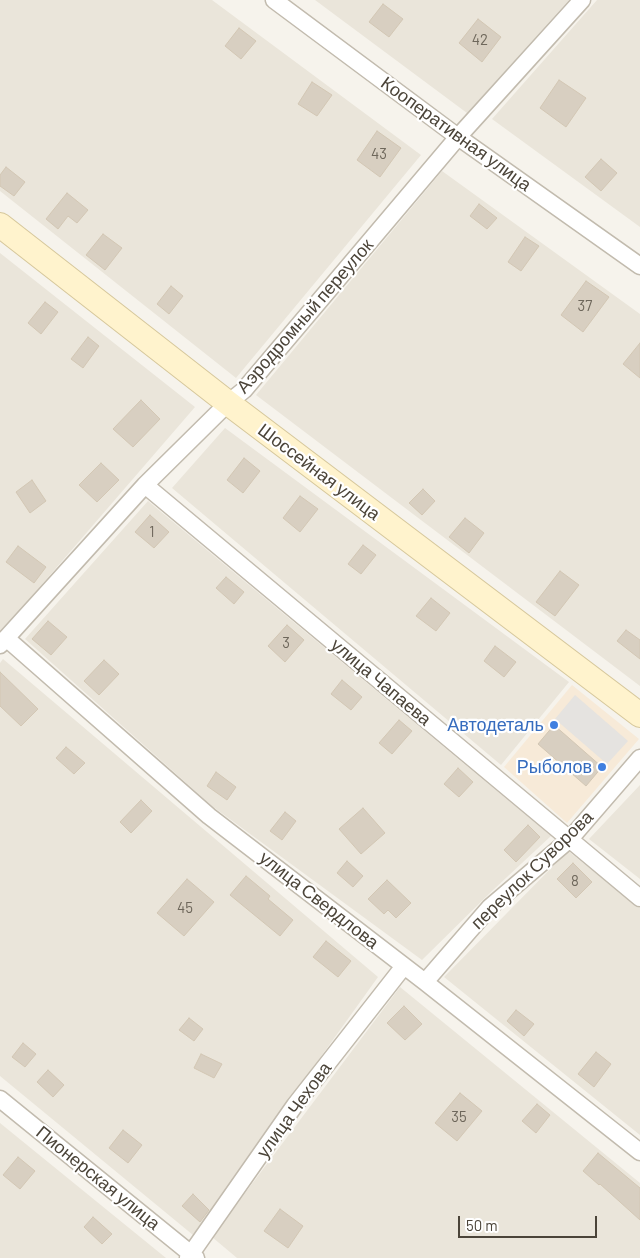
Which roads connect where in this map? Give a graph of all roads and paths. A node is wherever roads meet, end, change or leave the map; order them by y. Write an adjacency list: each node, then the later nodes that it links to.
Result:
1 (274, 0): 3 (street, Кооперативная улица)
2 (582, 0): 3 (street, Аэродромный переулок)
3 (458, 137): 5 (street, Кооперативная улица); 6 (street, Аэродромный переулок)
4 (0, 224): 6 (main road, Шоссейная улица)
5 (640, 266)
6 (228, 403): 7 (street, Аэродромный переулок); 9 (main road, Шоссейная улица)
7 (145, 485): 8 (street, Аэродромный переулок); 11 (street, улица Чапаева)
8 (3, 642): 13 (street, улица Свердлова)
9 (640, 715)
10 (640, 758): 11 (street, переулок Суворова)
11 (570, 839): 12 (street, улица Чапаева); 14 (street, переулок Суворова)
12 (640, 898)
13 (404, 966): 14 (street, улица Свердлова); 17 (street, улица Чехова)
14 (425, 982): 16 (street, улица Свердлова)
15 (0, 1099): 17 (street, Пионерская улица)
16 (640, 1152)
17 (192, 1257)

